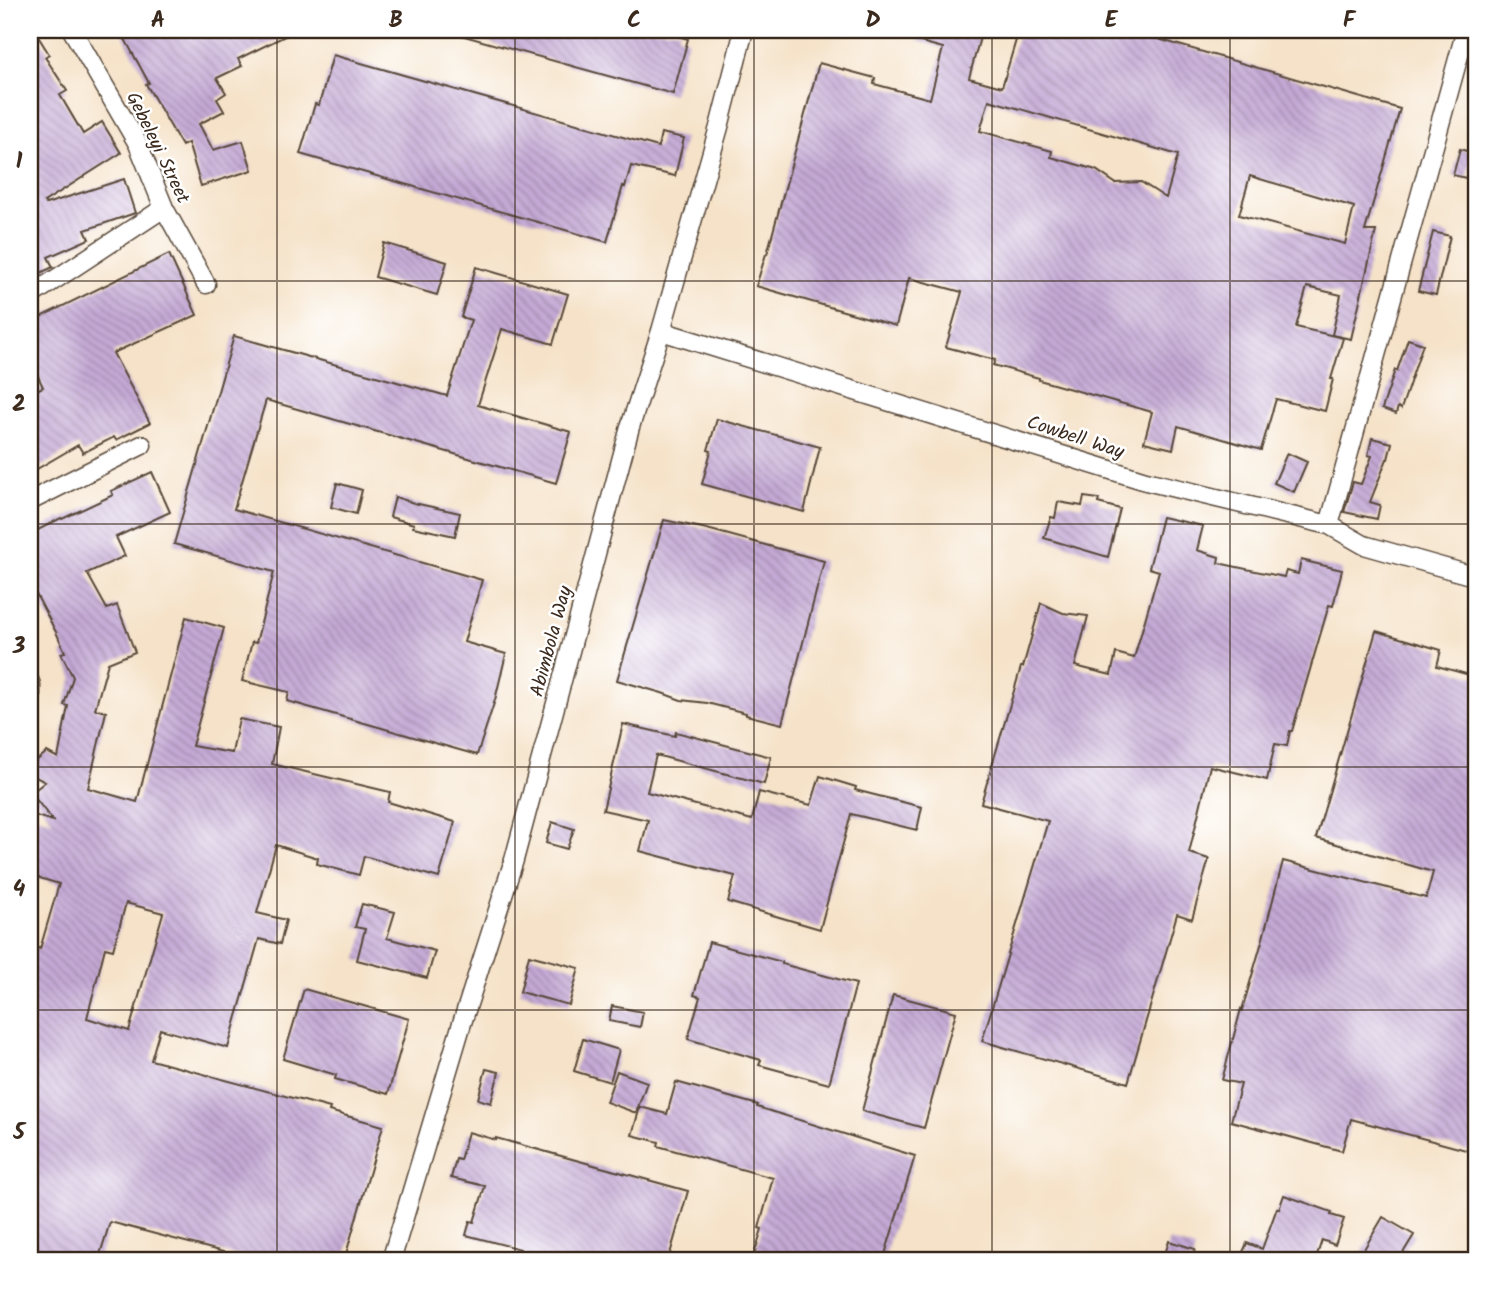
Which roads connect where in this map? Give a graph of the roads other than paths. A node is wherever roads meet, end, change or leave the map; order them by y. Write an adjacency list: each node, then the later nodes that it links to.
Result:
1 (72, 30): 4 (street, Gebeleyi Street)
2 (744, 30): 7 (street, Abimbola Way)
3 (1466, 30): 10 (street)
4 (164, 208): 5 (street, Gebeleyi Street); 6 (street)
5 (206, 284)
6 (30, 296)
7 (661, 331): 10 (street, Cowbell Way); 14 (street, Abimbola Way)
8 (142, 445): 9 (street)
9 (30, 501)
10 (1329, 525): 11 (street, Cowbell Way)
11 (1477, 577)
12 (30, 682): 13 (street)
13 (30, 723)
14 (391, 1261)

